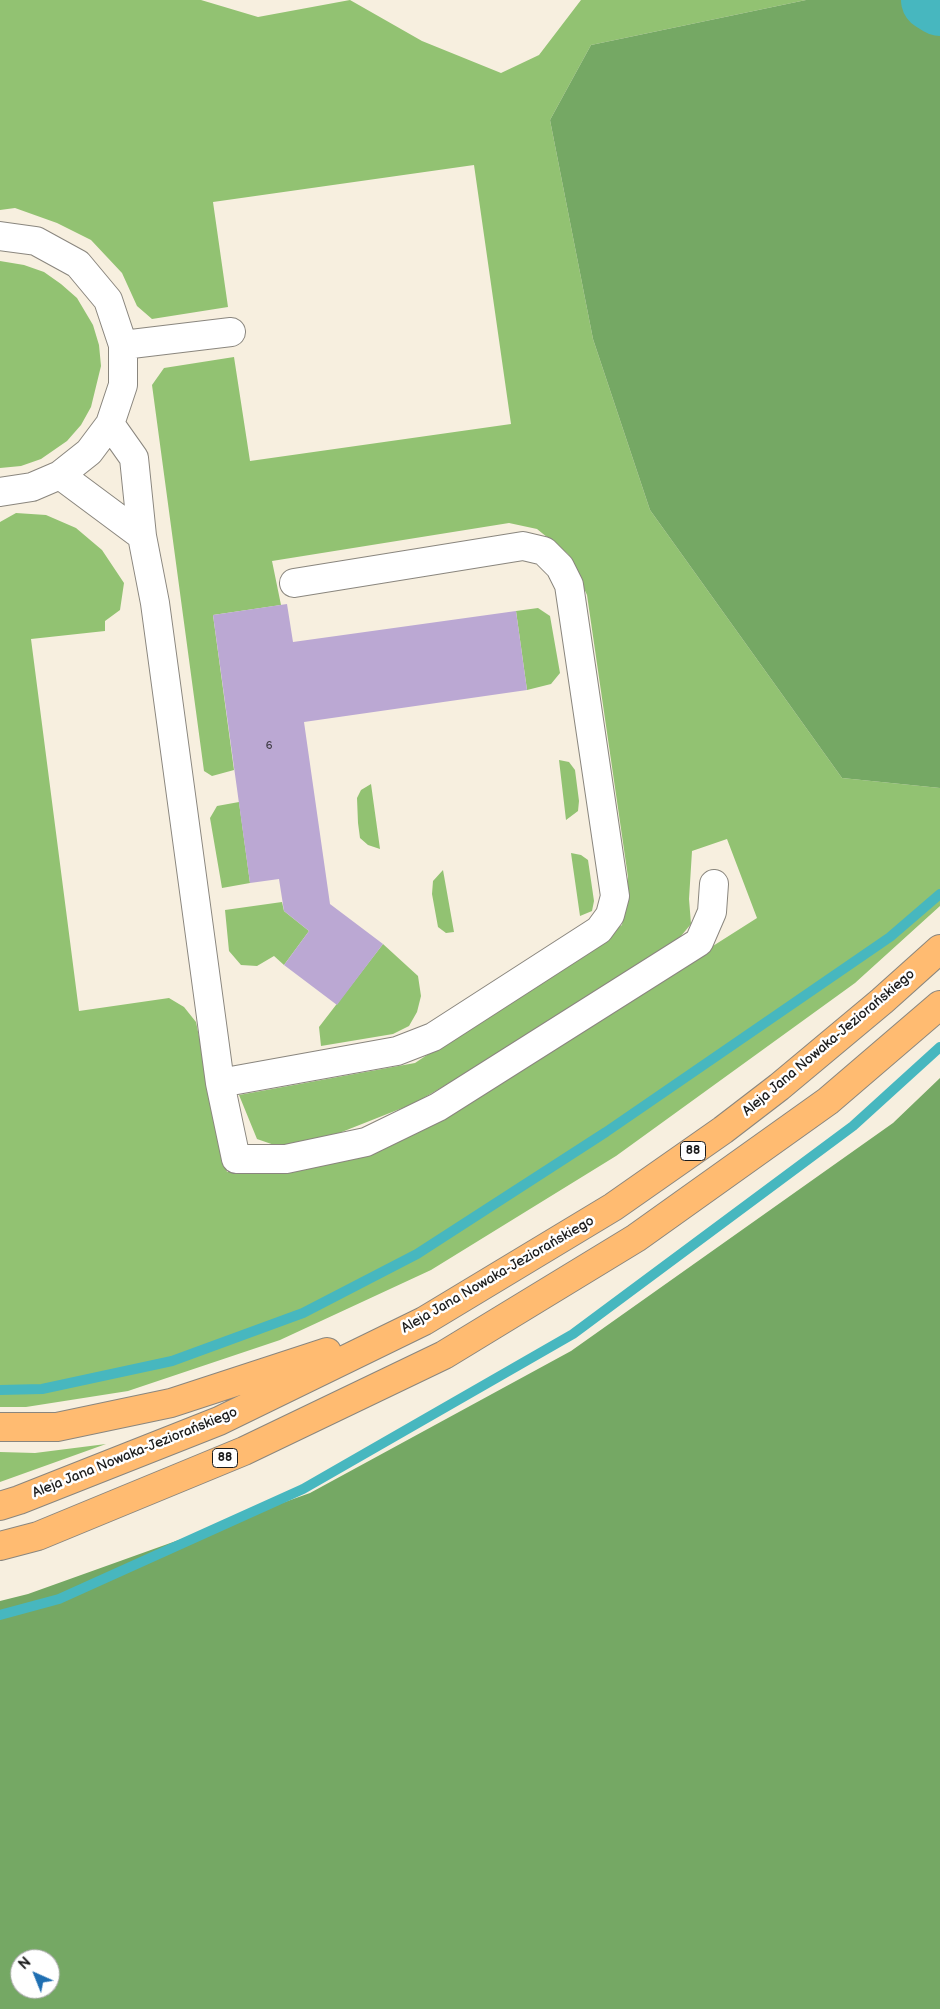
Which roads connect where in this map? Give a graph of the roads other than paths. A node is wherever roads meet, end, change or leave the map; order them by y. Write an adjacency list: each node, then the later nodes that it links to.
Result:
1 (0, 236): 3 (lane)
2 (231, 332): 3 (lane)
3 (123, 345): 4 (lane)
4 (110, 424): 5 (lane); 7 (lane)
5 (60, 475): 6 (lane); 7 (lane)
6 (0, 492)
7 (142, 536): 12 (lane)
8 (294, 583): 12 (lane)
9 (714, 884): 12 (lane)
10 (940, 949): 13 (main road, Aleja Jana Nowaka-Jeziorańskiego / 88)
11 (940, 1005): 16 (main road, 88)
12 (220, 1083)
13 (424, 1321): 14 (main road); 15 (main road, Aleja Jana Nowaka-Jeziorańskiego / 88)
14 (0, 1427)
15 (0, 1506)
16 (0, 1546)

